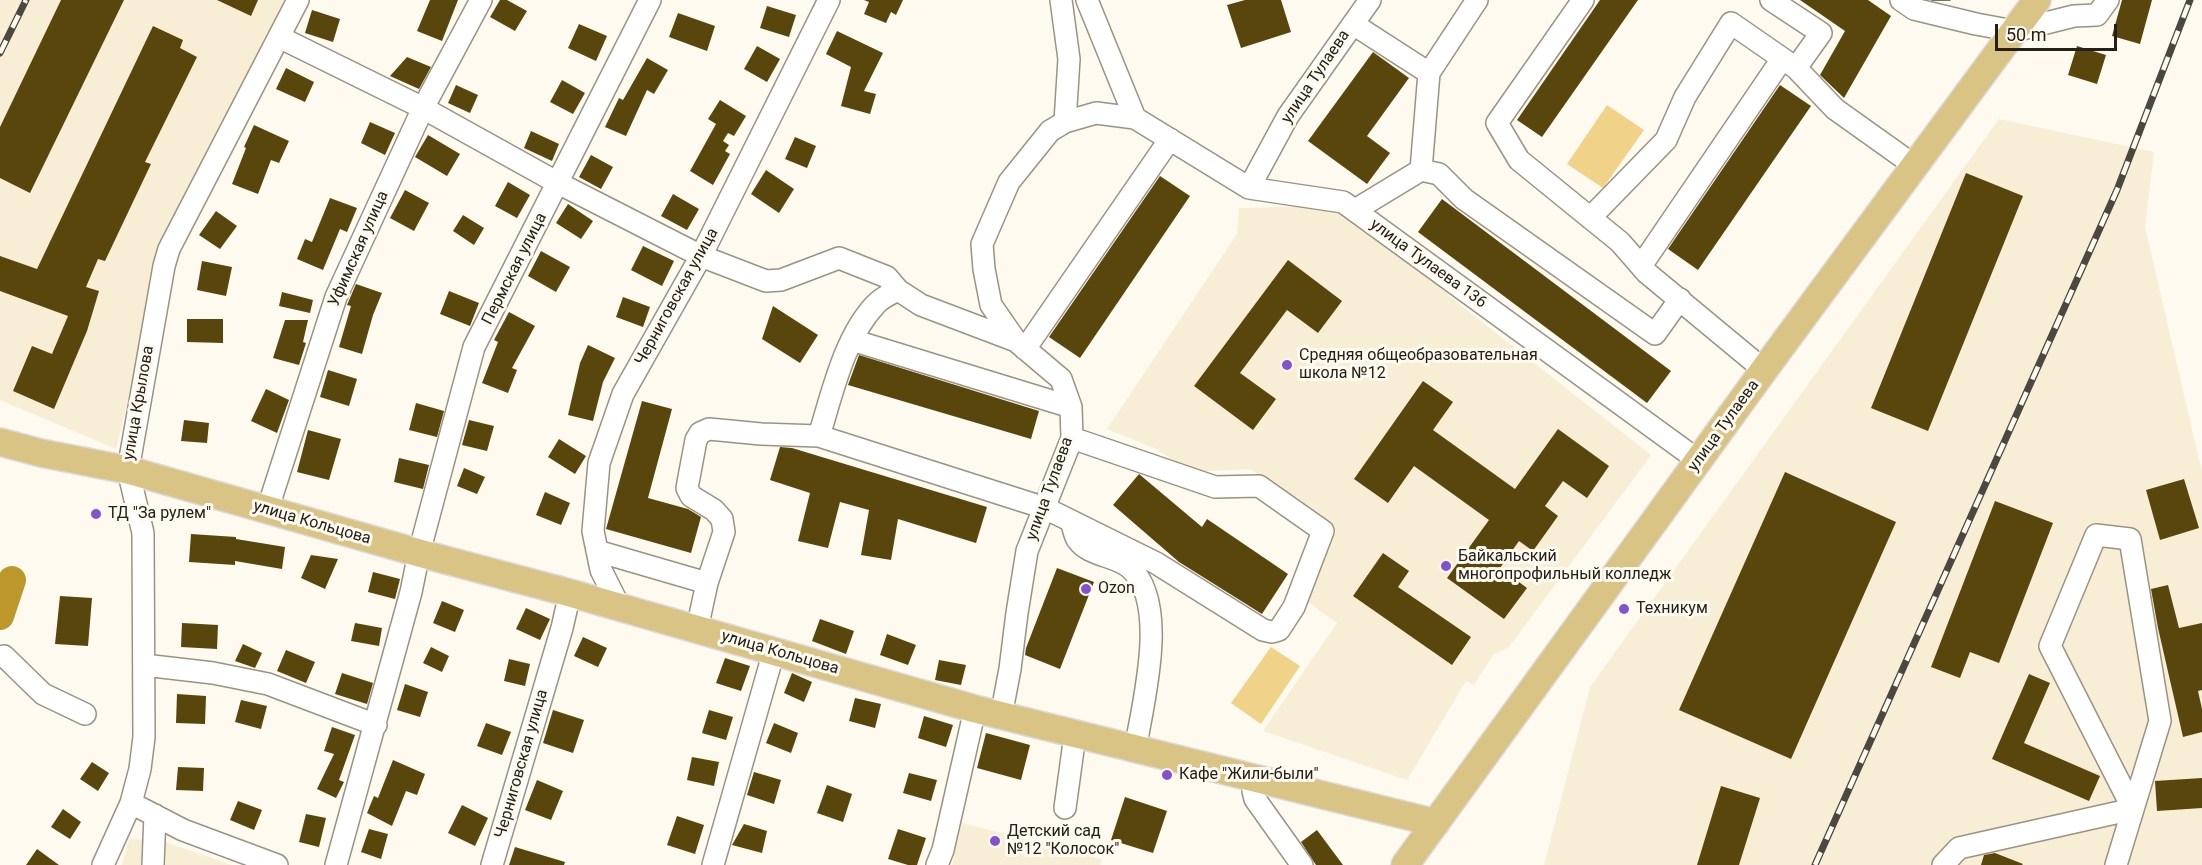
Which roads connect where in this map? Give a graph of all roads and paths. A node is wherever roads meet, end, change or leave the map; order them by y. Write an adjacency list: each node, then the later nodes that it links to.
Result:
1 (298, 0): 16 (street, улица Крылова)
2 (481, 0): 19 (street, Уфимская улица)
3 (650, 0): 25 (street, Пермская улица)
4 (829, 0): 29 (street, Черниговская улица)
5 (1061, 0): 21 (street)
6 (1087, 0): 20 (street)
7 (1370, 0): 14 (street, улица Тулаева)
8 (1477, 0): 18 (street)
9 (1583, 0): 28 (street)
10 (1771, 0): 17 (street)
11 (1901, 0): 15 (street)
12 (2037, 0): 15 (main road, улица Тулаева)
13 (2108, 0): 15 (street)
14 (1353, 24): 18 (street); 26 (street, улица Тулаева)
15 (2014, 31): 23 (main road, улица Тулаева)
16 (279, 37): 19 (street); 41 (street, улица Крылова)
17 (1789, 63): 23 (street); 28 (street); 30 (street)
18 (1428, 73): 24 (street)
19 (423, 108): 25 (street); 43 (street, Уфимская улица)
20 (1135, 118): 21 (street, улица Тулаева); 22 (street, улица Тулаева 136)
21 (1065, 122): 34 (street, улица Тулаева)
22 (1170, 139): 26 (street, улица Тулаева 136); 34 (street)
23 (1915, 166): 35 (main road, улица Тулаева)
24 (1421, 170): 27 (street); 32 (street)
25 (558, 183): 29 (street); 46 (street, Пермская улица)
26 (1249, 189): 27 (street, улица Тулаева 136)
27 (1354, 210): 40 (street, улица Тулаева 136)
28 (1590, 218): 30 (street)
29 (701, 256): 31 (street); 45 (street, Черниговская улица)
30 (1641, 266): 32 (street)
31 (898, 290): 33 (street); 34 (street)
32 (1680, 299): 35 (street)
33 (852, 340): 36 (street); 37 (street)
34 (1020, 345): 36 (street, улица Тулаева)
35 (1764, 370): 40 (main road, улица Тулаева)
36 (1071, 407): 38 (street, улица Тулаева)
37 (819, 436): 42 (street); 47 (street)
38 (1072, 438): 42 (street, улица Тулаева); 44 (street)
39 (0, 442): 41 (main road, улица Кольцова)
40 (1699, 461): 65 (main road, улица Тулаева)
41 (128, 470): 43 (main road, улица Кольцова); 53 (street, улица Крылова)
42 (1045, 508): 44 (street); 56 (street, улица Тулаева)
43 (267, 511): 46 (main road, улица Кольцова)
44 (1071, 521): 59 (street)
45 (597, 551): 47 (street); 49 (street, Черниговская улица)
46 (419, 553): 48 (main road, улица Кольцова); 57 (street, Пермская улица)
47 (707, 583): 50 (street)
48 (570, 593): 49 (main road, улица Кольцова); 70 (street, Черниговская улица)
49 (620, 608): 50 (main road, улица Кольцова)
50 (697, 629): 51 (main road, улица Кольцова)
51 (774, 651): 54 (main road, улица Кольцова); 71 (street)
52 (4, 656): 55 (street)
53 (144, 665): 57 (street); 61 (street, улица Крылова)
54 (975, 709): 56 (main road, улица Кольцова); 72 (street)
55 (85, 714)
56 (1001, 716): 58 (main road, улица Кольцова)
57 (376, 725): 69 (street, Пермская улица)
58 (1075, 735): 59 (main road, улица Кольцова); 62 (street)
59 (1136, 750): 60 (main road, улица Кольцова)
60 (1257, 778): 65 (main road, улица Кольцова); 73 (street)
61 (131, 803): 64 (street); 66 (street, улица Крылова)
62 (1065, 808)
63 (2133, 809): 63 (street); 75 (street); 76 (street)
64 (155, 815): 67 (street); 68 (street)
65 (1436, 823): 74 (main road, улица Тулаева)
66 (103, 865)
67 (153, 865)
68 (277, 865)
69 (336, 865)
70 (492, 865)
71 (713, 865)
72 (937, 865)
73 (1302, 865)
74 (1406, 865)
75 (1943, 865)
76 (2116, 865)

